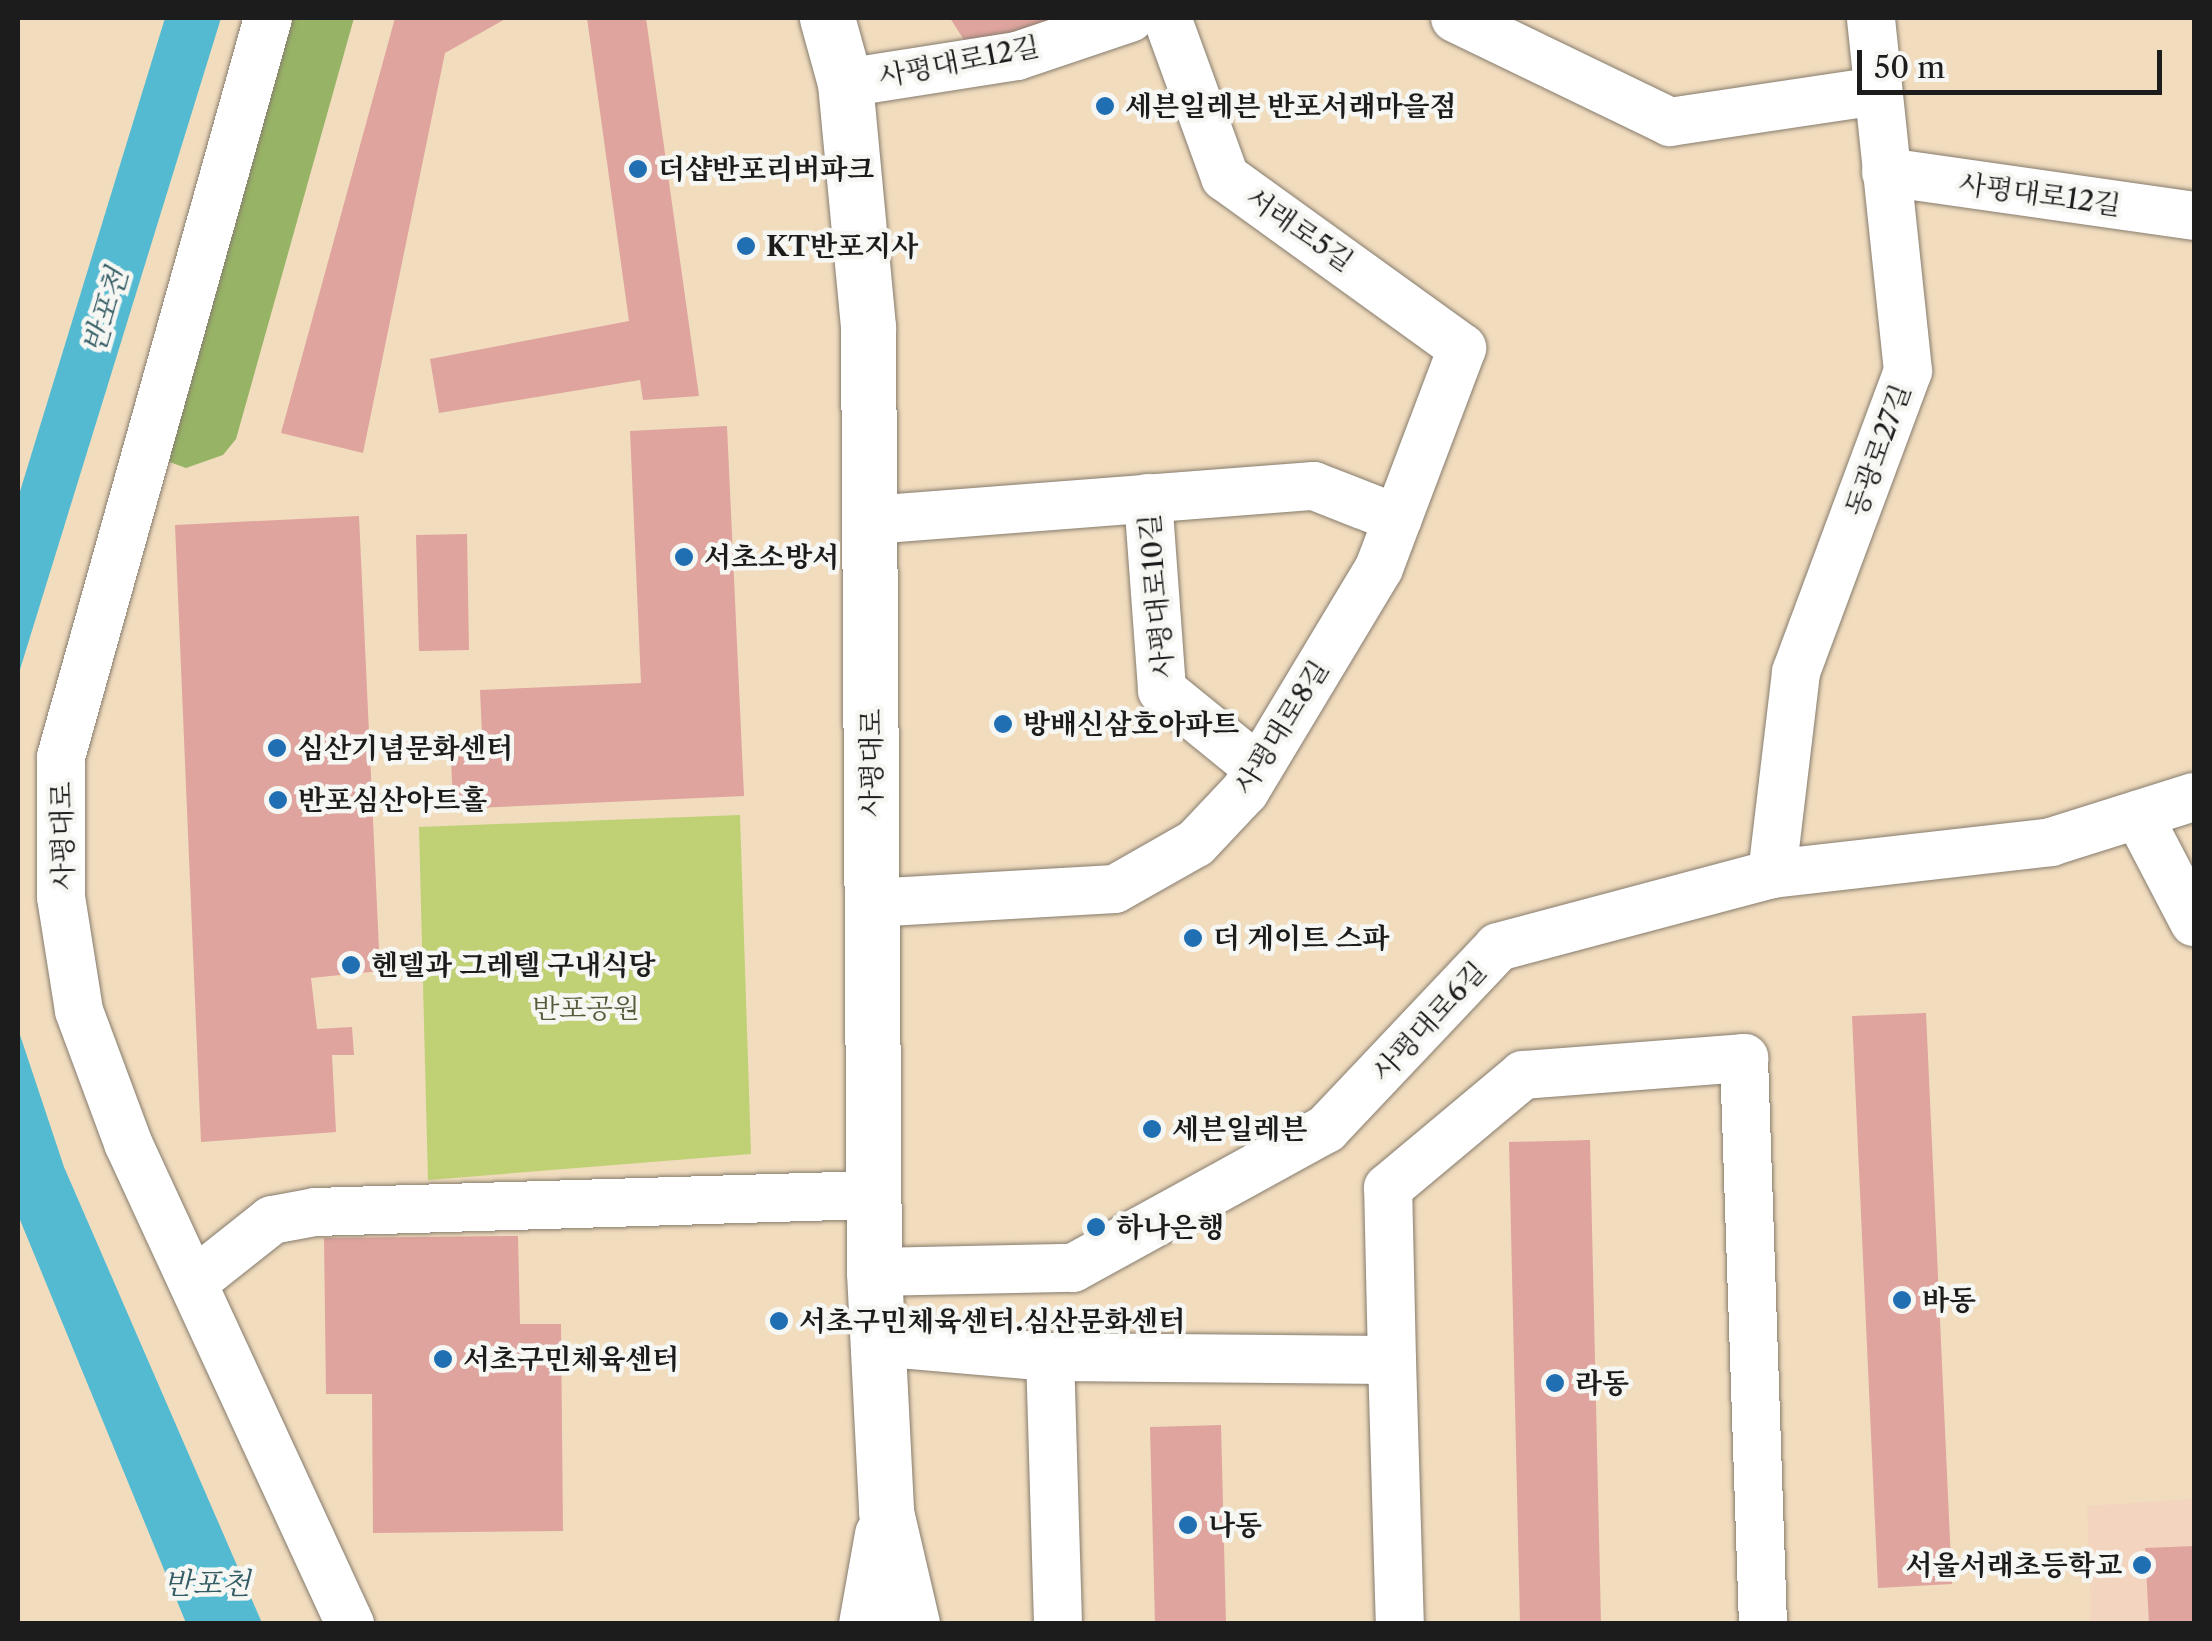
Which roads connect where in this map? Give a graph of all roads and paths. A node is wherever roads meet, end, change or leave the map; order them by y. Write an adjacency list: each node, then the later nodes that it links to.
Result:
1 (268, 18): 23 (street, 사평대로)
2 (827, 18): 7 (main road, 사평대로)
3 (1130, 18): 7 (street, 사평대로12길)
4 (1167, 18): 11 (street, 서래로5길)
5 (1455, 18): 8 (street)
6 (1871, 18): 8 (street, 동광로27길)
7 (845, 83): 14 (main road, 사평대로)
8 (1877, 90): 9 (street, 동광로27길)
9 (1886, 172): 10 (street, 사평대로12길); 18 (street, 동광로27길)
10 (2194, 216)
11 (1462, 348): 13 (street, 사평대로8길)
12 (1148, 498): 13 (street, 사평대로10길); 14 (street, 사평대로10길); 15 (street, 사평대로10길)
13 (1398, 519): 15 (street, 사평대로8길)
14 (871, 520): 19 (main road, 사평대로)
15 (1258, 768): 19 (street, 사평대로8길)
16 (2194, 797): 17 (street, 사평대로6길)
17 (2138, 815): 18 (street, 사평대로6길); 20 (street)
18 (1772, 874): 22 (street, 사평대로6길)
19 (871, 903): 21 (main road, 사평대로)
20 (2194, 922)
21 (872, 1195): 22 (main road, 사평대로); 23 (street)
22 (874, 1272): 24 (main road, 사평대로)
23 (196, 1280): 28 (street, 사평대로)
24 (877, 1342): 25 (street); 27 (main road, 사평대로)
25 (1050, 1357): 26 (street); 32 (street)
26 (1392, 1360): 33 (street); 34 (street)
27 (886, 1512): 29 (main road, 사평대로); 30 (street, 사평대로); 31 (main road, 사평대로)
28 (350, 1624)
29 (866, 1624)
30 (888, 1624)
31 (912, 1624)
32 (1058, 1624)
33 (1400, 1624)
34 (1762, 1624)

